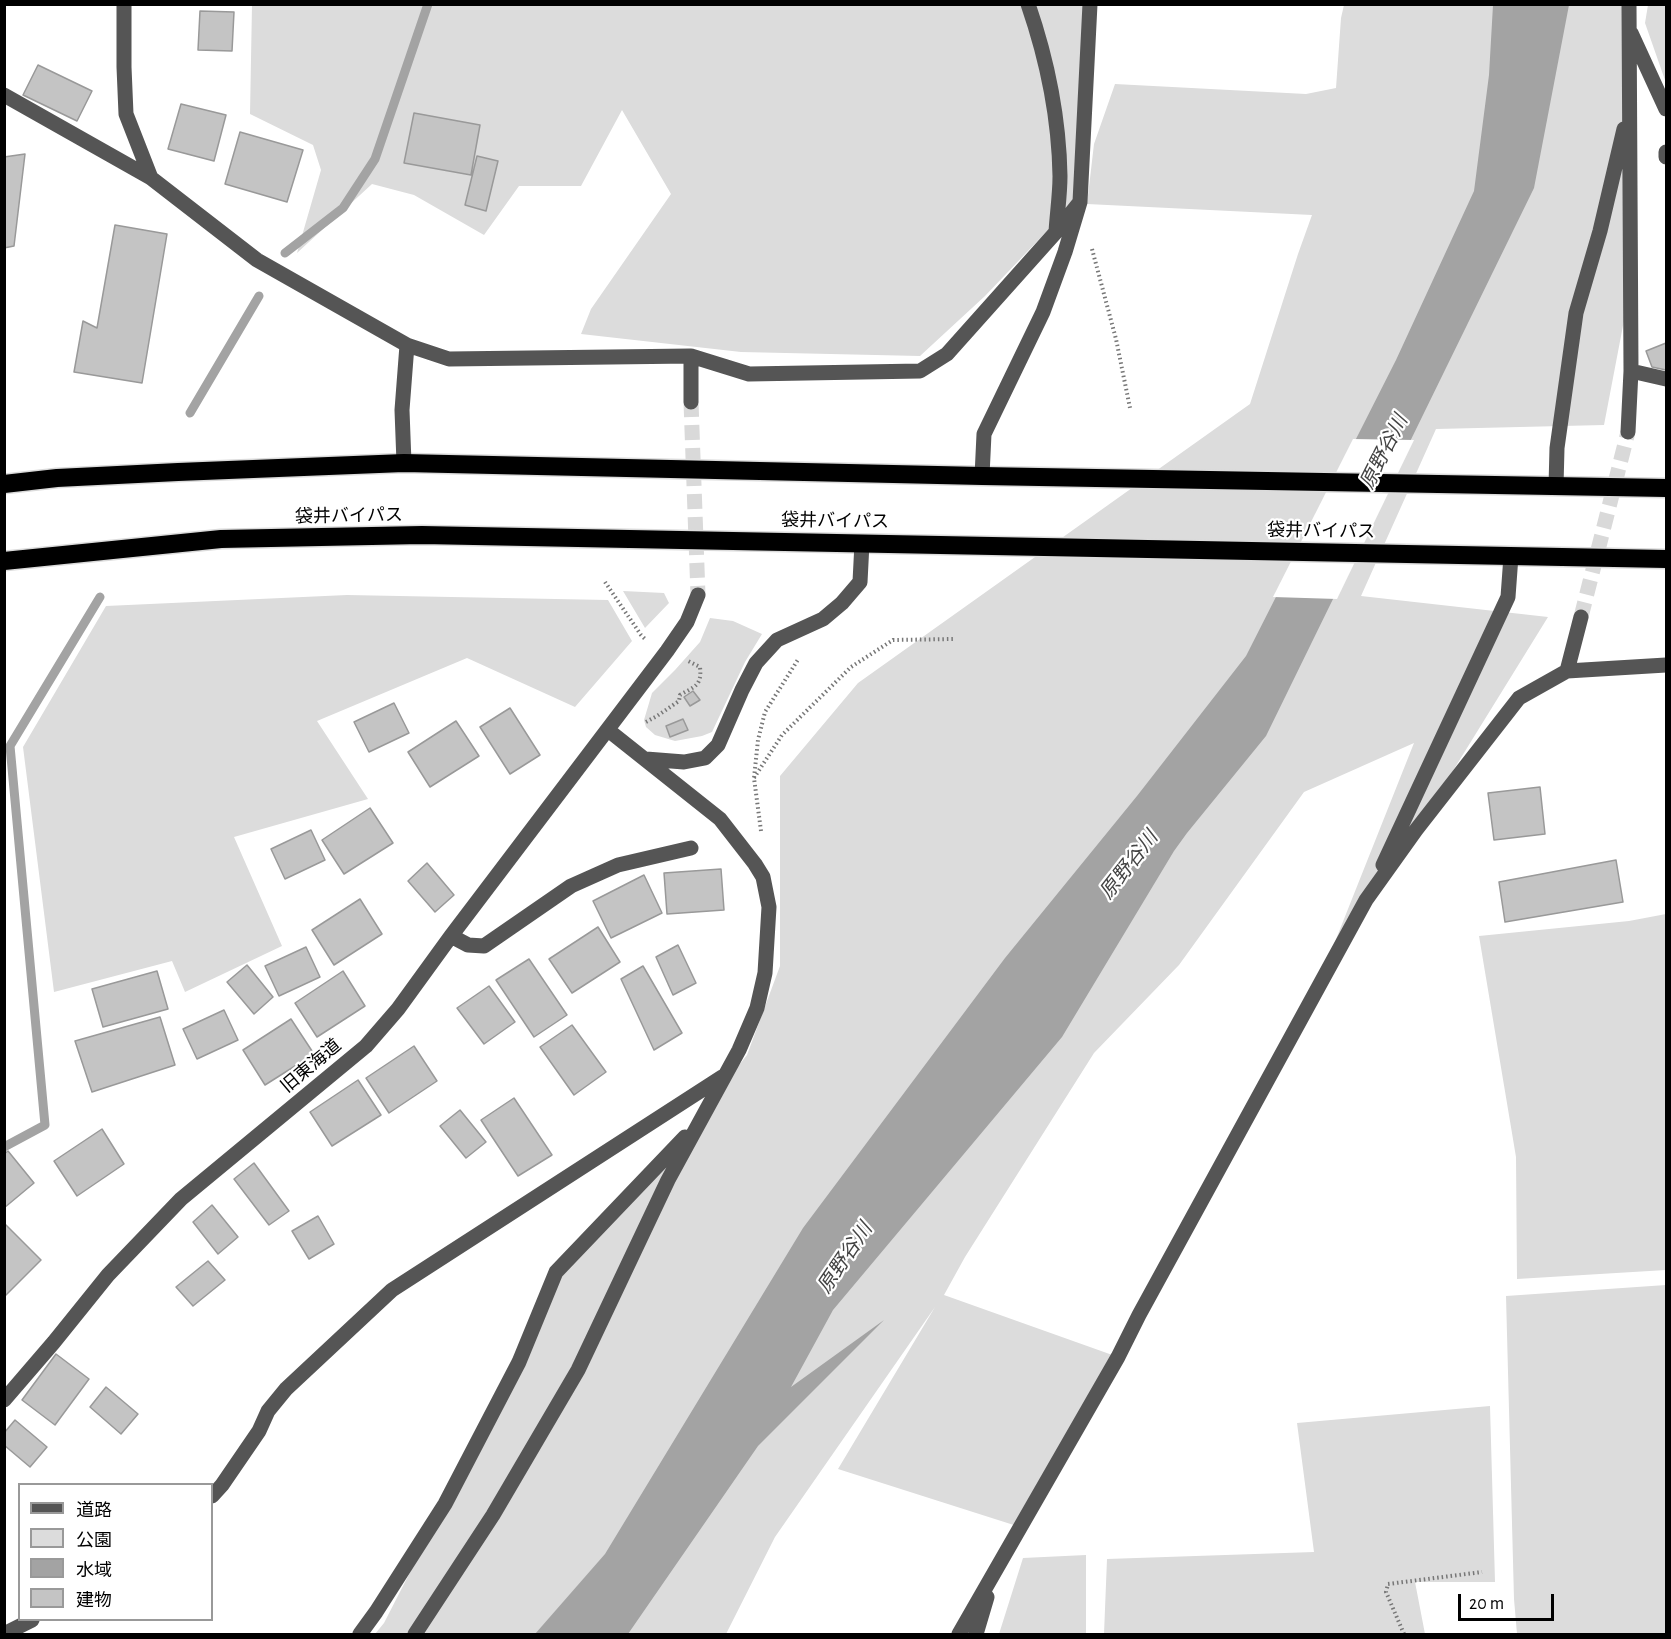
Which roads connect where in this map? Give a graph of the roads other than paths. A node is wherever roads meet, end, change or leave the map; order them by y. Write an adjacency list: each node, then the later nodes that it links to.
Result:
1 (124, 4): 11 (street)
2 (1028, 4): 13 (street)
3 (1090, 4): 12 (street)
4 (1629, 4): 5 (street)
5 (1629, 28): 7 (street); 8 (street)
6 (4, 95): 11 (street)
7 (1630, 103): 16 (street); 23 (street)
8 (1666, 109)
9 (1666, 152): 10 (street)
10 (1666, 157)
11 (151, 178): 14 (street)
12 (1080, 202): 13 (street); 21 (street)
13 (1056, 232): 15 (street)
14 (407, 345): 15 (street); 20 (street)
15 (691, 356): 18 (street)
16 (1631, 371): 17 (street); 19 (street)
17 (1666, 379)
18 (691, 402)
19 (1628, 432)
20 (404, 463): 21 (highway); 22 (highway)
21 (982, 476): 23 (highway)
22 (4, 484)
23 (1556, 486): 24 (highway)
24 (1666, 488)
25 (861, 543): 26 (highway, 袋井バイパス); 28 (highway, 袋井バイパス); 34 (street)
26 (1510, 556): 27 (highway, 袋井バイパス); 36 (street)
27 (1666, 559)
28 (4, 561)
29 (698, 595): 33 (street, 旧東海道)
30 (1581, 617): 32 (street)
31 (1666, 665): 32 (street)
32 (1567, 671): 36 (street)
33 (608, 730): 34 (street); 37 (street, 旧東海道)
34 (646, 759): 38 (street)
35 (691, 848): 37 (street)
36 (1366, 900): 42 (street)
37 (451, 936): 40 (street, 旧東海道)
38 (725, 1075): 39 (street); 41 (street)
39 (700, 1122): 45 (street); 46 (street)
40 (4, 1400)
41 (213, 1495)
42 (994, 1575): 47 (street); 48 (street)
43 (30, 1621): 44 (street)
44 (4, 1634)
45 (360, 1635)
46 (415, 1635)
47 (959, 1635)
48 (976, 1635)

